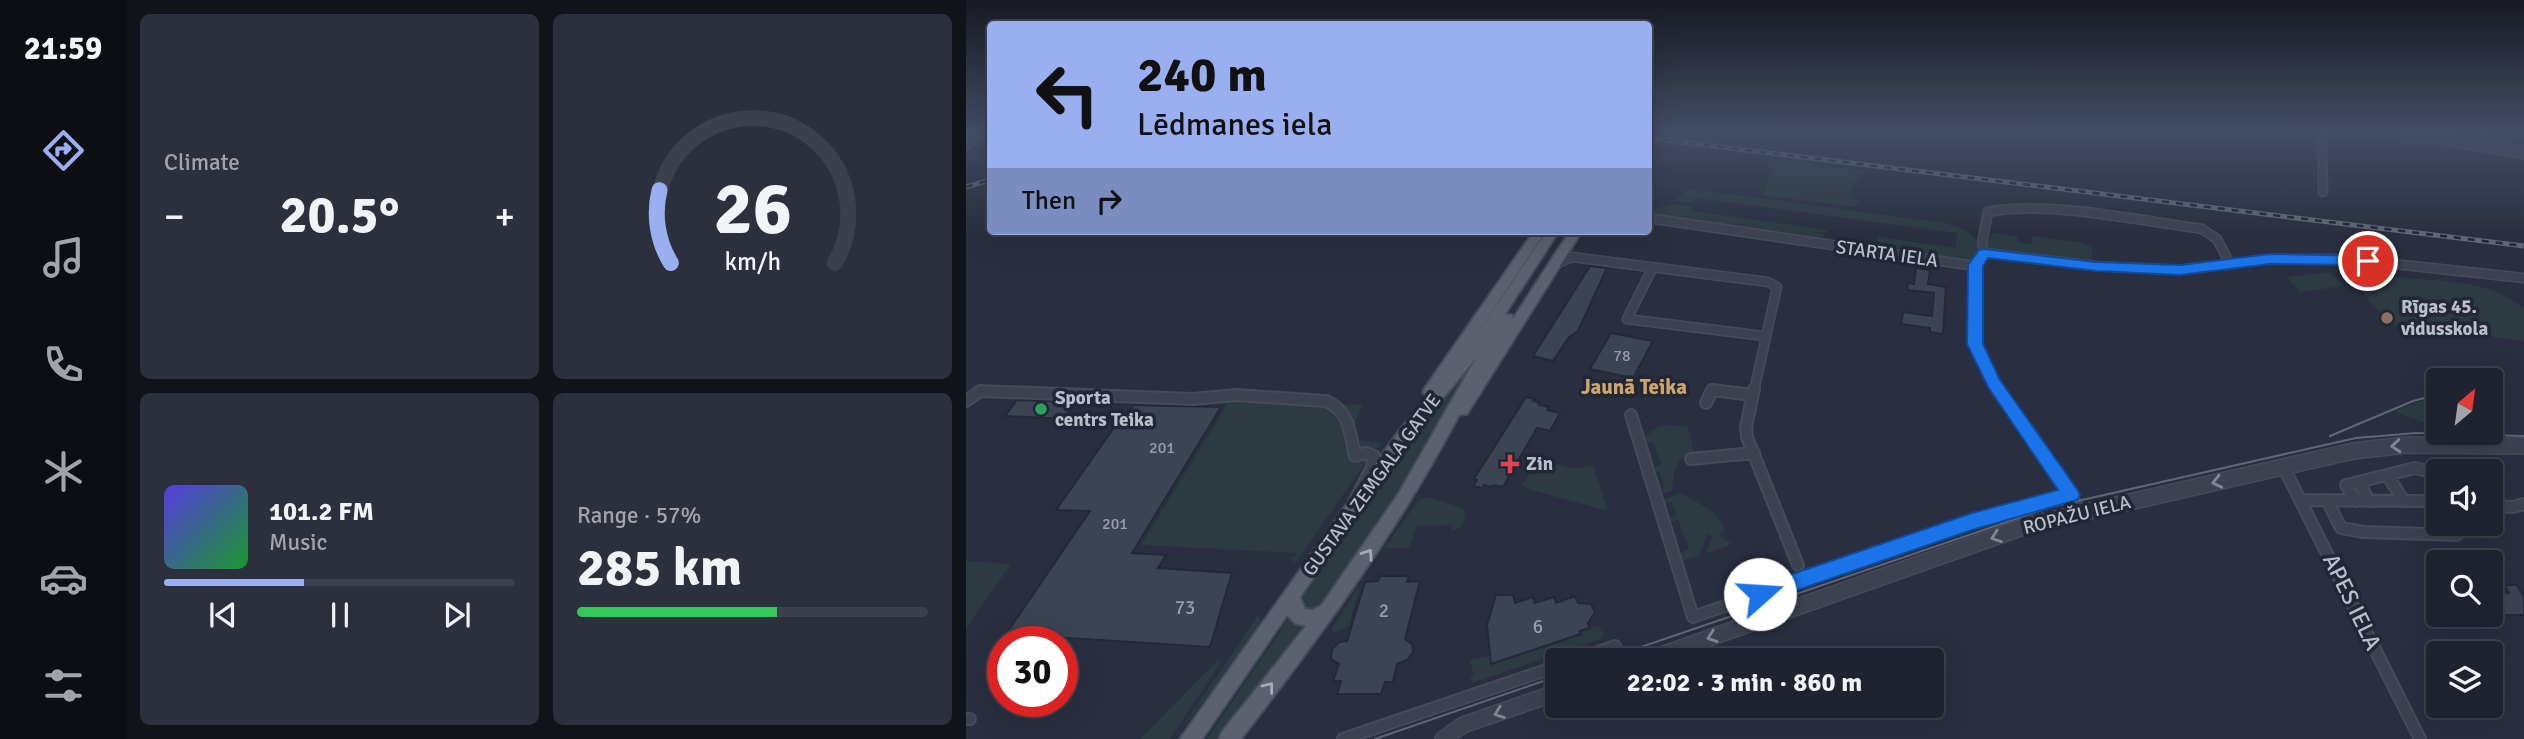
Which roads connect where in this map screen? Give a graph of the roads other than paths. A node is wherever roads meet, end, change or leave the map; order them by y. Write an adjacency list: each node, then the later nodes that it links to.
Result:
1 (2323, 166): 2 (street)
2 (2323, 192)
3 (1652, 218): 11 (street, STARTA IELA)
4 (1537, 235): 20 (main road)
5 (1551, 235): 14 (main road, GUSTAVA ZEMGALA GATVE)
6 (1560, 235): 14 (main road, GUSTAVA ZEMGALA GATVE)
7 (1575, 235): 8 (main road)
8 (1568, 253): 12 (street); 25 (main road)
9 (1984, 253): 10 (street); 10 (street); 11 (street)
10 (2230, 264): 13 (street)
11 (1975, 265): 29 (street)
12 (1653, 267): 15 (street); 15 (street)
13 (2524, 278)
14 (1524, 282): 20 (main road, GUSTAVA ZEMGALA GATVE); 25 (main road, GUSTAVA ZEMGALA GATVE)
15 (1764, 336): 16 (street)
16 (1753, 395): 18 (street); 22 (street)
17 (966, 401): 37 (street)
18 (1706, 402)
19 (1631, 415): 29 (street, ROPAŽU IELA)
20 (1404, 435): 37 (main road, GUSTAVA ZEMGALA GATVE)
21 (2524, 446): 24 (street, ROPAŽU IELA, one-way to 24)
22 (1754, 453): 23 (street); 41 (street)
23 (1691, 459)
24 (2283, 466): 30 (street, APES IELA); 39 (street, ROPAŽU IELA, one-way to 39)
25 (1422, 470): 43 (main road, GUSTAVA ZEMGALA GATVE, one-way to 25)
26 (2426, 471): 27 (street)
27 (2387, 475): 28 (street); 34 (street)
28 (2358, 482): 32 (street); 33 (street)
29 (2071, 495): 39 (street)
30 (2301, 500): 31 (street); 53 (street, APES IELA)
31 (2327, 500): 32 (street); 40 (street)
32 (2356, 501): 33 (street)
33 (2369, 501): 34 (street)
34 (2404, 501): 35 (street)
35 (2426, 501)
36 (2524, 504): 38 (street)
37 (1353, 507): 42 (main road, GUSTAVA ZEMGALA GATVE)
38 (2503, 507)
39 (2082, 513): 46 (street, ROPAŽU IELA, one-way to 46)
40 (2426, 534)
41 (1798, 565)
42 (1292, 598): 43 (main road); 49 (main road, GUSTAVA ZEMGALA GATVE)
43 (1330, 611): 50 (main road, GUSTAVA ZEMGALA GATVE, one-way to 43)
44 (1615, 646): 45 (street)
45 (1609, 648)
46 (1681, 648)
47 (1545, 670): 51 (street)
48 (1545, 697): 52 (street, one-way to 52)
49 (1191, 739)
50 (1228, 739)
51 (1343, 739)
52 (1443, 739)
53 (2420, 739)

